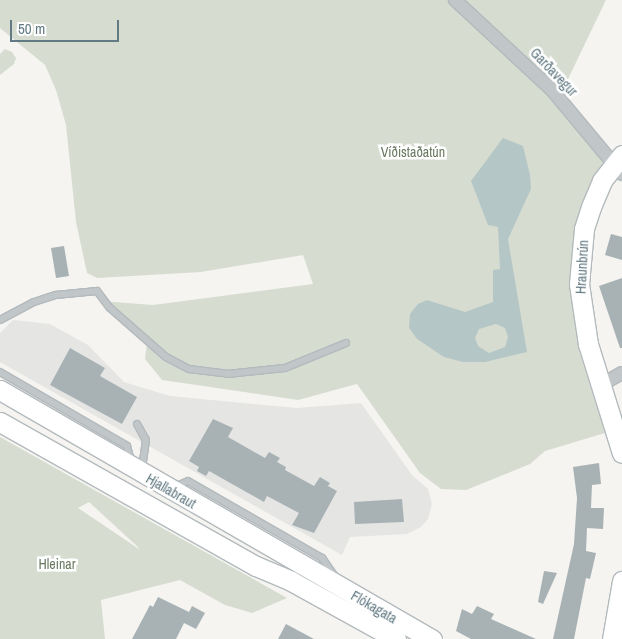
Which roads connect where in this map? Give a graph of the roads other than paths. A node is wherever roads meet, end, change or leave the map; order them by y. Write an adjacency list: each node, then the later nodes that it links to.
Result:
1 (456, 0): 2 (street, Garðavegur)
2 (620, 164): 7 (main road, Hraunbrún)
3 (0, 320): 4 (lane)
4 (346, 343)
5 (0, 372): 12 (lane)
6 (622, 372): 7 (street)
7 (601, 385): 11 (main road, Hraunbrún)
8 (0, 390): 12 (main road, Hjallabraut)
9 (0, 422): 14 (main road, Hjallabraut)
10 (137, 424): 12 (lane)
11 (622, 453)
12 (135, 466): 14 (main road, Hjallabraut)
13 (622, 581): 17 (main road)
14 (338, 597): 15 (main road, Flókagata); 16 (main road, Flókagata)
15 (396, 639)
16 (432, 639)
17 (612, 639)

